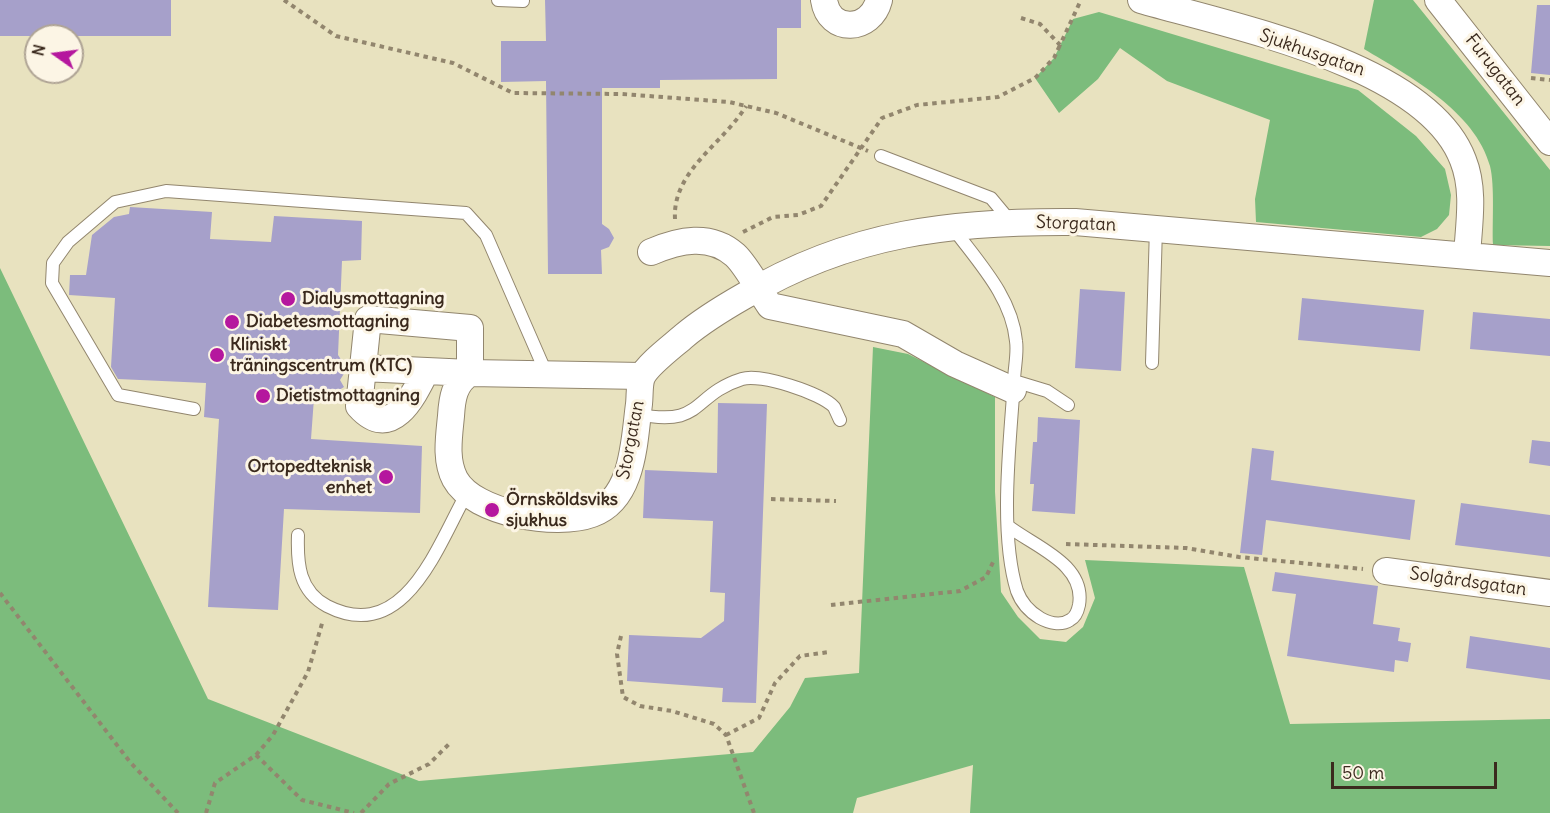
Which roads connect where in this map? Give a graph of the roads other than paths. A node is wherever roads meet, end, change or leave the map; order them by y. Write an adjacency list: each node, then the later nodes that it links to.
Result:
1 (498, 0): 6 (lane)
2 (824, 0): 3 (street)
3 (879, 0)
4 (1141, 0): 13 (street, Sjukhusgatan)
5 (1438, 0): 7 (street, Furugatan)
6 (523, 1)
7 (1550, 142)
8 (881, 156): 9 (lane)
9 (1012, 223): 10 (street, Storgatan); 11 (street, Storgatan)
10 (953, 228): 15 (street, Storgatan); 22 (lane)
11 (1156, 228): 13 (street, Storgatan); 16 (lane)
12 (651, 252): 15 (street)
13 (1467, 255): 14 (street, Storgatan)
14 (1550, 263)
15 (756, 288): 21 (street, Storgatan); 22 (street)
16 (1152, 363)
17 (362, 368): 18 (street, Storgatan); 18 (street); 19 (street)
18 (426, 371): 19 (street, Storgatan)
19 (470, 373): 20 (street, Storgatan); 27 (street, Storgatan)
20 (547, 375): 21 (street, Storgatan); 24 (lane)
21 (642, 376): 25 (street, Storgatan)
22 (1013, 386): 23 (lane); 28 (lane)
23 (1068, 405)
24 (194, 409)
25 (637, 414): 26 (lane); 27 (street, Storgatan)
26 (840, 420)
27 (467, 493): 29 (lane)
28 (1008, 526): 28 (lane)
29 (298, 535)
30 (1386, 571): 31 (street, Solgårdsgatan)
31 (1550, 593)

